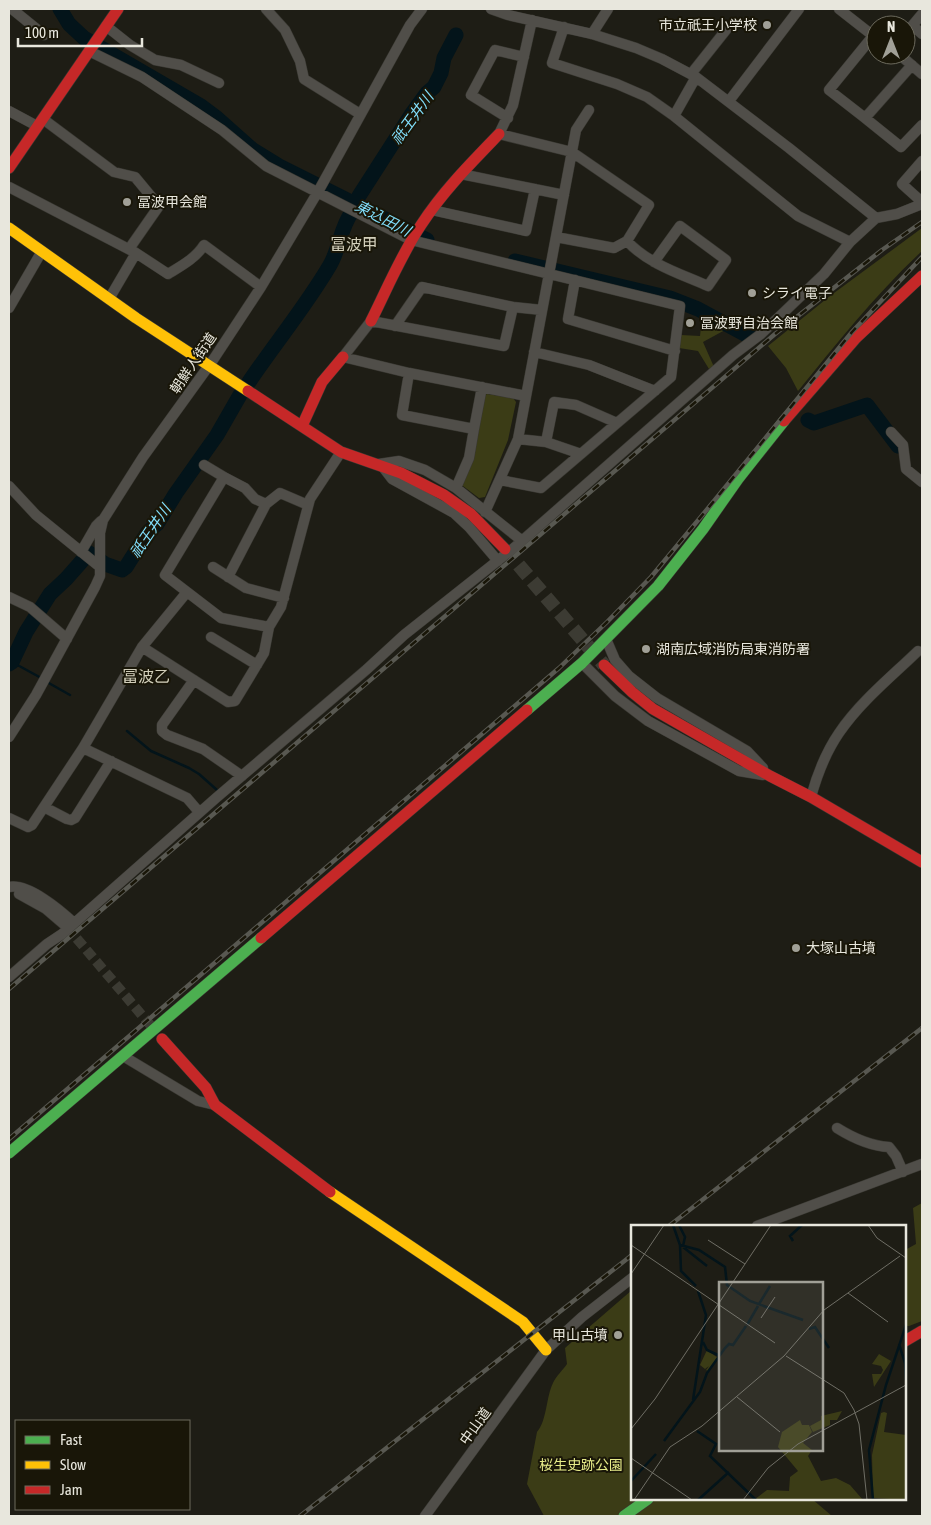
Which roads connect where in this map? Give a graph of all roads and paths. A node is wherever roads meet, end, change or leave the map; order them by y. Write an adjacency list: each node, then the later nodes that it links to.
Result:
1 (12, 9): 9 (street); 16 (street)
2 (118, 9): 12 (main road)
3 (266, 9): 27 (street)
4 (422, 9): 27 (street, 朝鮮人街道)
5 (491, 9): 10 (street)
6 (608, 9): 15 (street)
7 (799, 9): 24 (street)
8 (839, 9): 14 (street)
9 (9, 14)
10 (532, 20): 11 (street); 19 (street)
11 (564, 27): 15 (street); 28 (street)
12 (103, 30): 18 (main road); 23 (street)
13 (726, 30): 22 (street)
14 (866, 31)
15 (592, 34): 22 (street)
16 (44, 35)
17 (866, 46): 30 (street)
18 (90, 50): 31 (main road); 39 (street)
19 (524, 57): 29 (street); 29 (street)
20 (912, 65): 21 (street); 30 (street)
21 (922, 74)
22 (693, 76): 24 (street); 28 (street)
23 (219, 83)
24 (729, 101): 44 (street)
25 (589, 110): 34 (street)
26 (9, 111): 31 (street)
27 (360, 114): 39 (street, 朝鮮人街道)
28 (674, 116): 49 (street)
29 (508, 118): 33 (street)
30 (864, 118): 32 (street)
31 (40, 123): 36 (main road); 50 (street)
32 (922, 125)
33 (499, 134): 34 (street); 37 (main road)
34 (572, 152): 41 (street); 47 (street)
35 (922, 161): 42 (street)
36 (9, 168)
37 (461, 174): 40 (street); 43 (main road)
38 (9, 187): 50 (street)
39 (320, 188): 46 (street); 56 (street, 朝鮮人街道)
40 (535, 189): 41 (street); 43 (street)
41 (564, 195): 48 (street)
42 (922, 203): 44 (street)
43 (432, 210): 46 (main road)
44 (876, 218): 49 (street)
45 (9, 228): 51 (main road)
46 (411, 240): 53 (street); 61 (main road)
47 (627, 241): 48 (street); 52 (street)
48 (555, 242): 53 (street)
49 (850, 242): 90 (street)
50 (132, 251): 56 (street); 57 (street)
51 (42, 252): 57 (main road); 59 (street)
52 (654, 262): 52 (street)
53 (549, 273): 55 (street); 60 (street)
54 (922, 276): 103 (main road)
55 (575, 280): 63 (street); 63 (street)
56 (261, 287): 66 (street, 朝鮮人街道)
57 (110, 299): 66 (main road)
58 (513, 307): 60 (street); 62 (street); 62 (street)
59 (9, 308)
60 (542, 310): 64 (street)
61 (371, 321): 62 (street); 65 (street)
62 (395, 326)
63 (675, 351): 69 (street)
64 (534, 352): 69 (street); 70 (street)
65 (343, 358): 67 (street); 72 (main road)
66 (208, 366): 72 (main road); 89 (street, 朝鮮人街道)
67 (408, 374): 68 (street); 73 (street)
68 (482, 387): 70 (street); 73 (street)
69 (655, 390): 71 (street)
70 (526, 396): 75 (street)
71 (617, 423): 76 (street); 78 (street)
72 (302, 426): 77 (main road)
73 (474, 429): 85 (street)
74 (891, 432): 83 (street)
75 (518, 439): 76 (street); 82 (street)
76 (546, 442): 78 (street)
77 (341, 452): 79 (main road); 87 (street)
78 (582, 454): 82 (street)
79 (379, 464): 85 (street); 91 (main road); 93 (street)
80 (204, 465): 81 (street)
81 (224, 477): 86 (street); 97 (street)
82 (500, 480): 88 (street)
83 (922, 482)
84 (9, 486): 92 (street)
85 (456, 488): 88 (street)
86 (266, 504): 87 (street); 96 (street)
87 (308, 504): 99 (street)
88 (485, 512): 90 (street)
89 (103, 520): 92 (street); 94 (street, 朝鮮人街道)
90 (521, 540): 93 (street)
91 (505, 549)
92 (84, 554): 94 (street)
93 (498, 561): 113 (street)
94 (100, 562): 102 (street, 朝鮮人街道)
95 (213, 567): 96 (street)
96 (228, 577): 99 (street)
97 (187, 592): 100 (street); 104 (street)
98 (9, 597): 102 (street)
99 (284, 598): 100 (street)
100 (269, 626): 107 (street)
101 (211, 637): 107 (street)
102 (67, 639): 110 (street, 朝鮮人街道)
103 (606, 639): 106 (main road); 114 (street)
104 (142, 647): 109 (street); 111 (street)
105 (918, 651): 115 (street)
106 (582, 663): 114 (street); 124 (main road)
107 (256, 665): 109 (street)
108 (604, 666): 114 (main road)
109 (194, 680): 113 (street)
110 (9, 737)
111 (83, 748): 112 (street); 116 (street)
112 (111, 761): 116 (street); 117 (street)
113 (242, 776): 117 (street)
114 (770, 776): 115 (main road)
115 (811, 797): 119 (main road)
116 (44, 807): 118 (street)
117 (199, 812): 121 (street)
118 (9, 818)
119 (922, 862)
120 (9, 888): 121 (street)
121 (70, 925): 122 (street)
122 (9, 977)
123 (162, 1039): 125 (main road)
124 (123, 1056): 125 (street); 127 (main road)
125 (215, 1105): 134 (main road)
126 (837, 1128): 129 (street)
127 (9, 1153)
128 (922, 1164): 129 (street)
129 (903, 1172): 130 (street)
130 (761, 1225)
131 (631, 1279): 134 (street, 中山道)
132 (922, 1331): 133 (main road)
133 (906, 1340)
134 (546, 1350): 136 (street, 中山道)
135 (647, 1500): 137 (main road)
136 (425, 1516)
137 (624, 1516)

